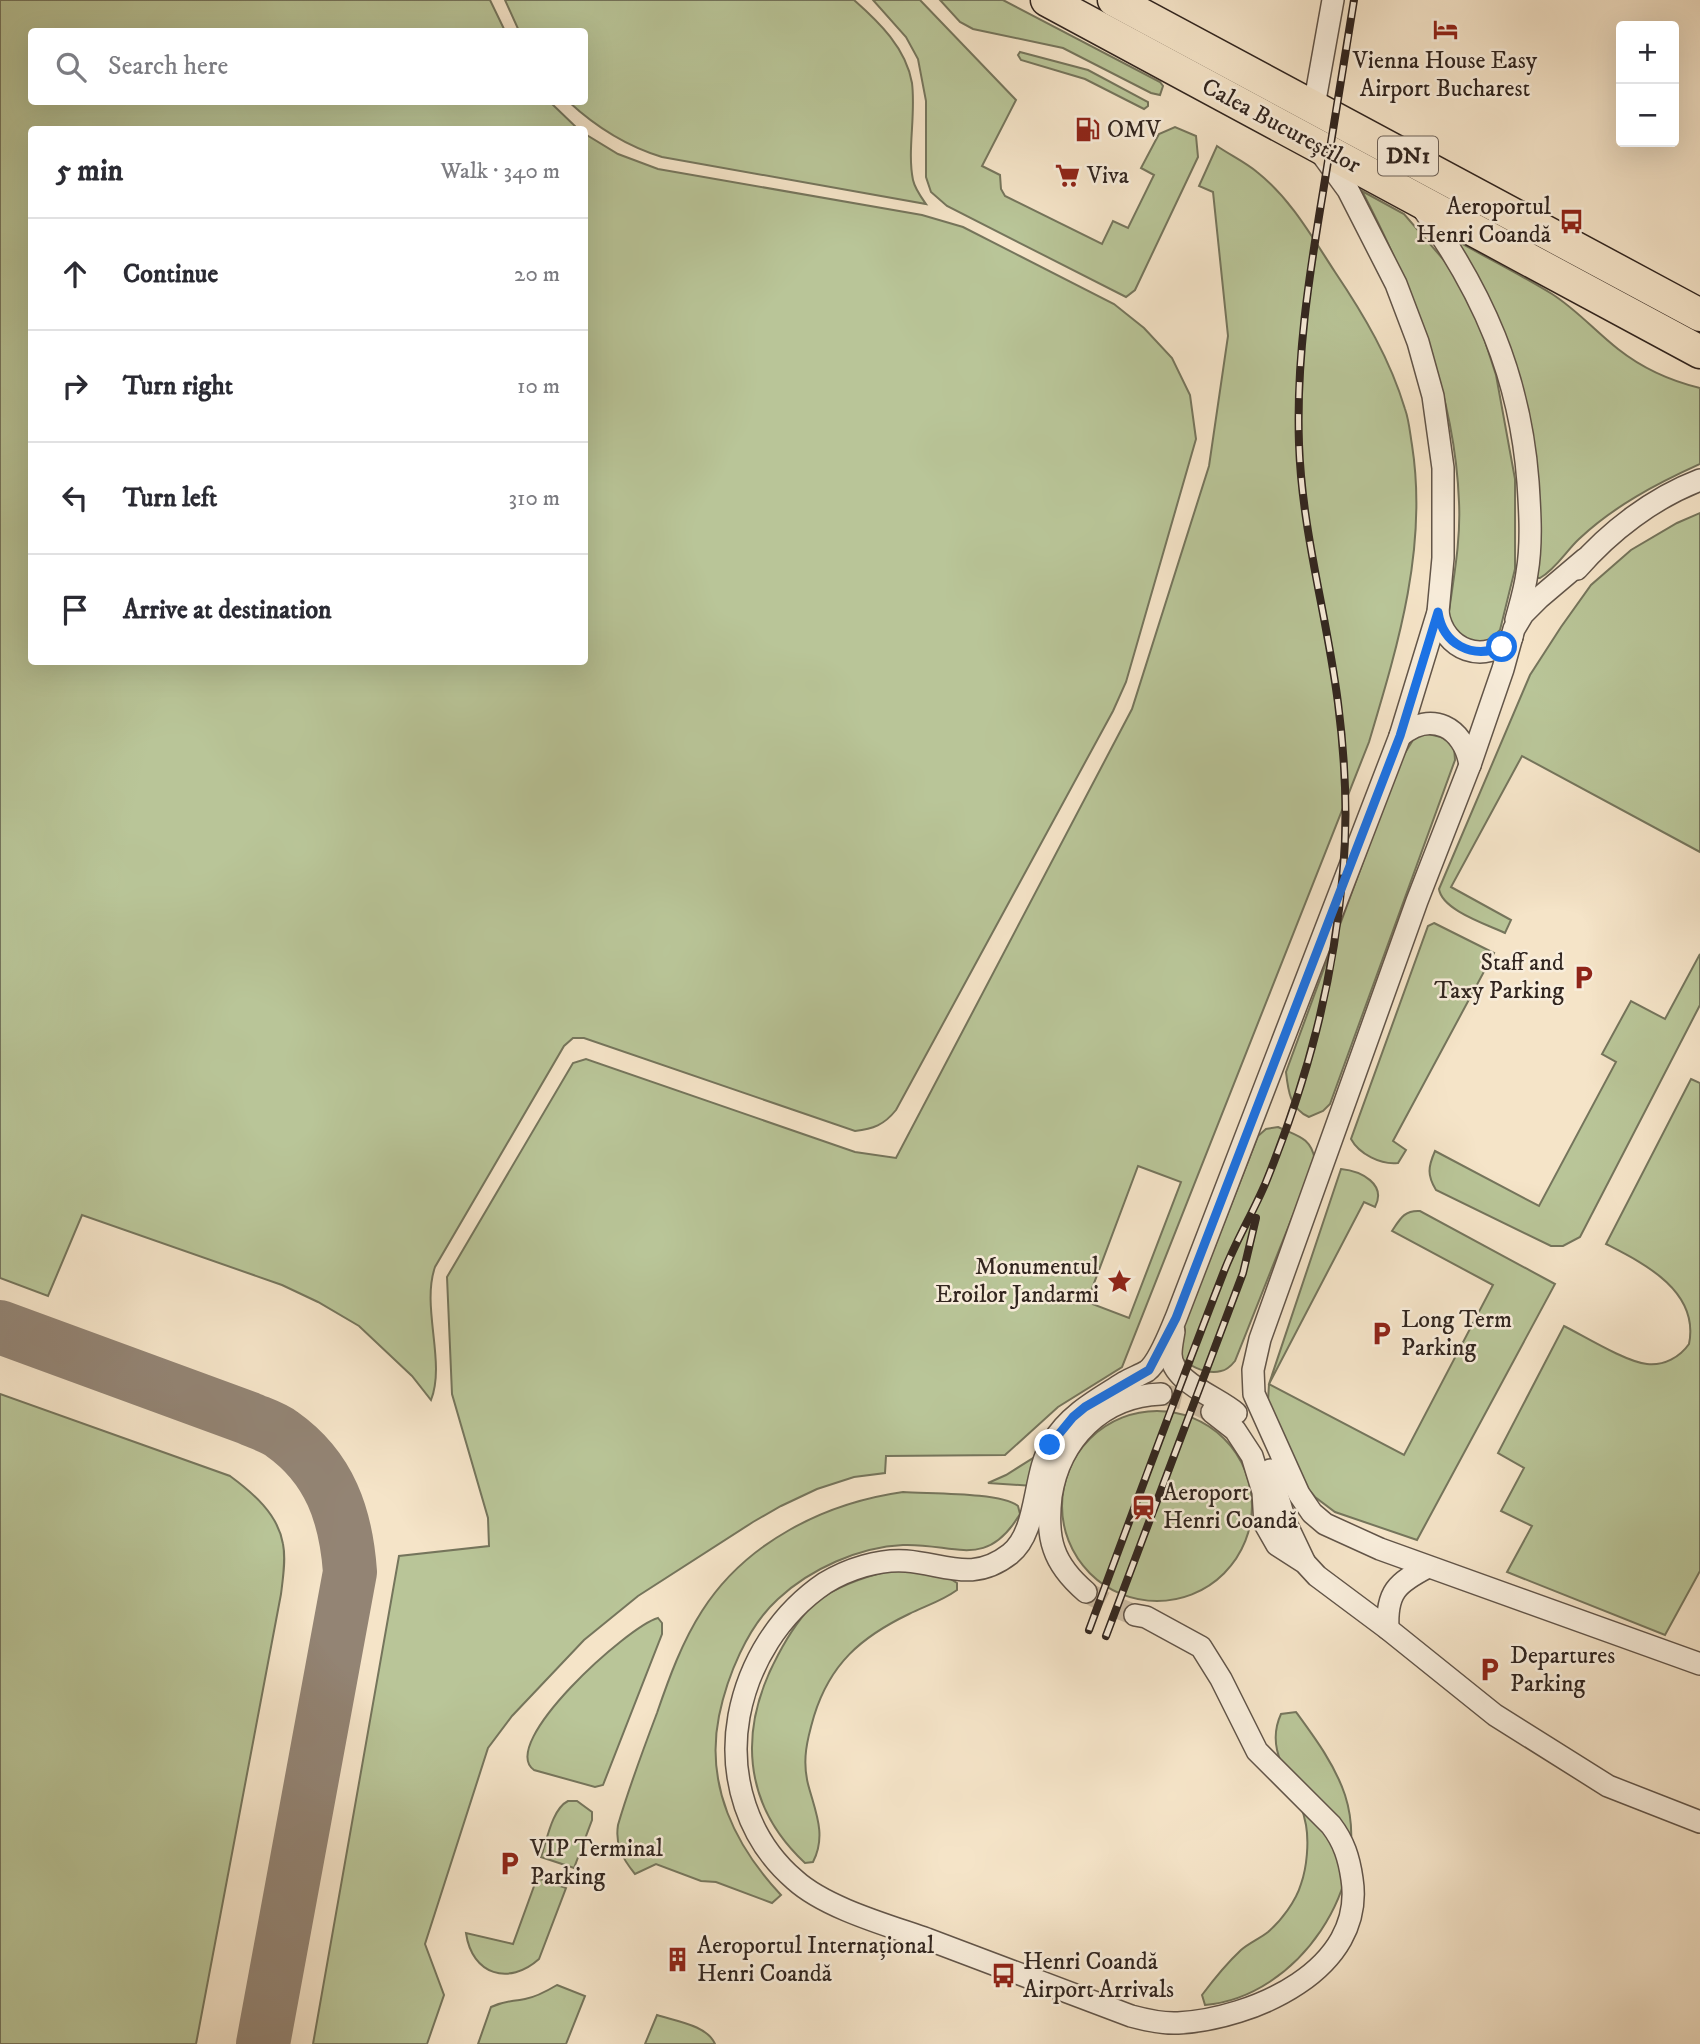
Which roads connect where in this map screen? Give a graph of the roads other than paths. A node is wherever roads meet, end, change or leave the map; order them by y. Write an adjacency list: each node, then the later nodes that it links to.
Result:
1 (1047, 0): 5 (highway, Calea Bucureștilor / DN1)
2 (1114, 0): 4 (highway, Calea Bucureștilor / DN1)
3 (1333, 0): 4 (street)
4 (1314, 106): 7 (highway, Calea Bucureștilor / DN1)
5 (1311, 141): 6 (highway, Calea Bucureștilor / DN1); 11 (street)
6 (1416, 198): 8 (highway, Calea Bucureștilor / DN1); 12 (street)
7 (1700, 315)
8 (1700, 352)
9 (1700, 480): 10 (street)
10 (1585, 559): 12 (street); 13 (street)
11 (1438, 612): 12 (street); 14 (street)
12 (1513, 633): 13 (street)
13 (1503, 669): 15 (street)
14 (1400, 736): 15 (street); 16 (street)
15 (1470, 765): 20 (street)
16 (1176, 1318): 19 (street); 22 (street)
17 (1161, 1394): 21 (street)
18 (1212, 1412): 19 (street)
19 (1305, 1563): 23 (street)
20 (1428, 1567): 23 (street); 24 (street)
21 (1086, 1592)
22 (1135, 1615)
23 (1388, 1629): 25 (street)
24 (1700, 1664)
25 (1700, 1822)

